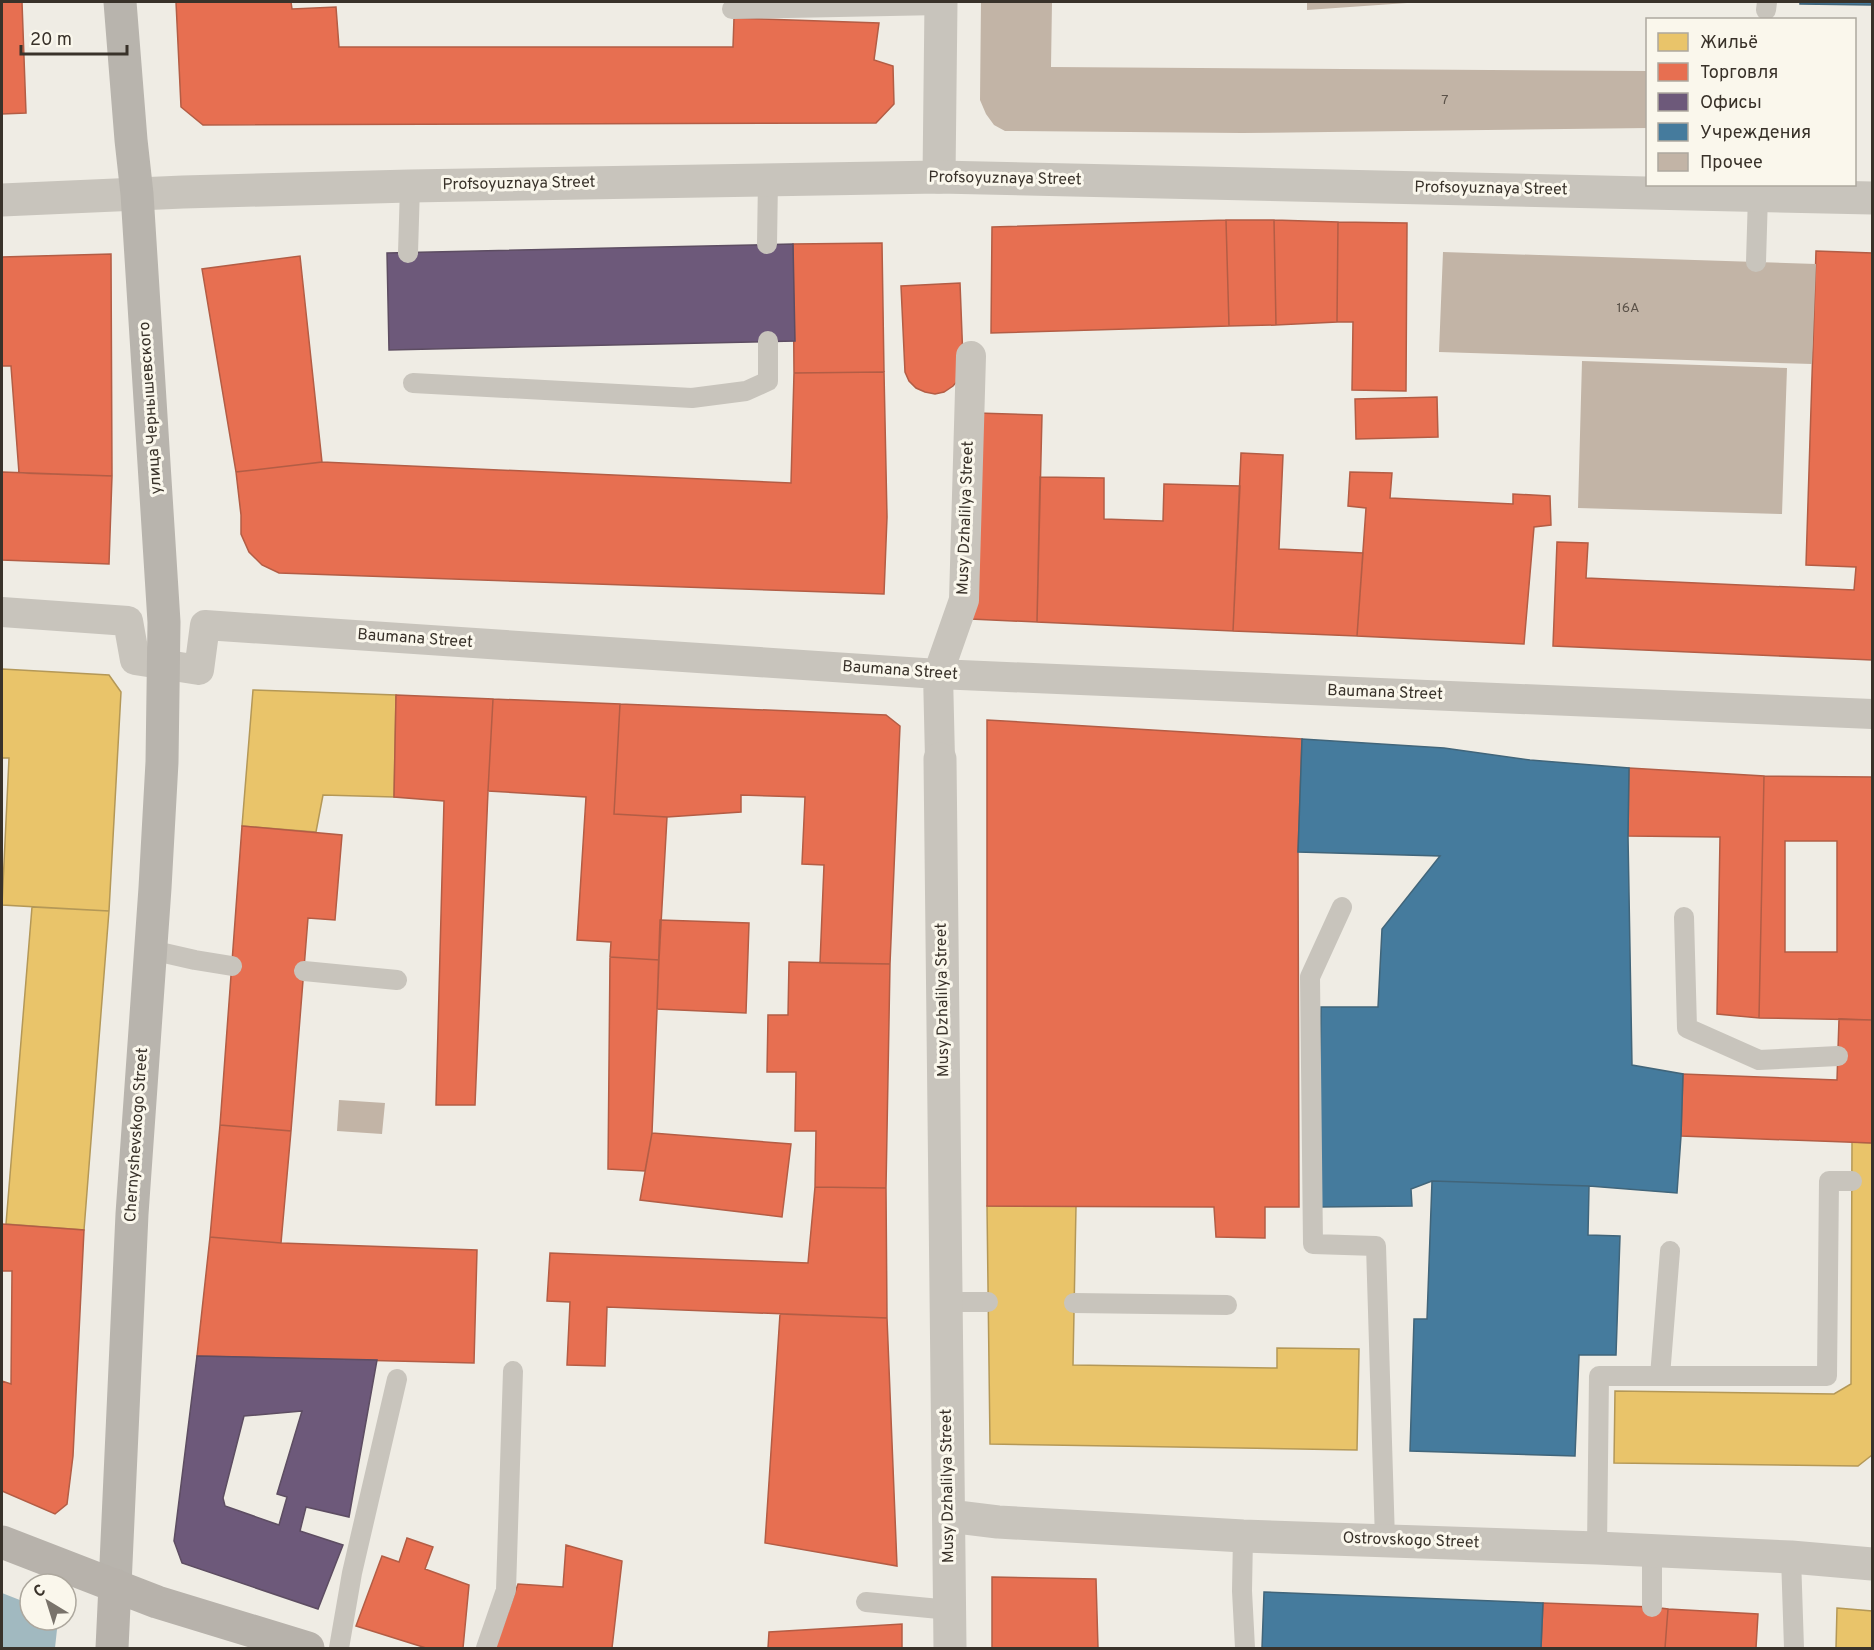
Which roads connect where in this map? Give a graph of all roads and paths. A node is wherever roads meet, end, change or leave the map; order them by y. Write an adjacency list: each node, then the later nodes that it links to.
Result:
1 (120, 2): 7 (main road)
2 (941, 3): 3 (lane); 4 (street)
3 (732, 9)
4 (939, 177): 5 (street, Profsoyuznaya Street); 8 (street, Profsoyuznaya Street)
5 (768, 180): 6 (street, Profsoyuznaya Street); 11 (lane)
6 (410, 186): 7 (street, Profsoyuznaya Street); 12 (lane)
7 (137, 194): 10 (street, Profsoyuznaya Street); 19 (main road, улица Чернышевского)
8 (1758, 195): 9 (street, Profsoyuznaya Street); 13 (lane)
9 (1872, 198)
10 (2, 200)
11 (767, 244)
12 (408, 253)
13 (1756, 262)
14 (768, 341): 16 (lane)
15 (970, 356): 21 (street, Musy Dzhalilya Street)
16 (413, 383)
17 (2, 612): 18 (street)
18 (128, 621): 19 (lane); 20 (street, Baumana Street)
19 (164, 622): 20 (main road, Chernyshevskogo Street)
20 (163, 664): 21 (street, Baumana Street); 26 (main road, Chernyshevskogo Street)
21 (938, 674): 22 (street, Baumana Street); 23 (street, Musy Dzhalilya Street)
22 (1872, 714)
23 (940, 759): 33 (street, Musy Dzhalilya Street)
24 (1342, 907): 42 (lane)
25 (1684, 917): 30 (lane)
26 (151, 950): 27 (lane); 48 (main road, Chernyshevskogo Street)
27 (232, 966)
28 (304, 971): 29 (lane)
29 (397, 980)
30 (1838, 1056)
31 (1852, 1181): 38 (lane)
32 (1670, 1251): 38 (lane)
33 (946, 1302): 34 (lane); 40 (street, Musy Dzhalilya Street)
34 (988, 1302)
35 (1074, 1303): 36 (lane)
36 (1227, 1305)
37 (513, 1371): 55 (lane)
38 (1660, 1376): 44 (lane)
39 (397, 1379): 54 (lane)
40 (949, 1516): 41 (street, Ostrovskogo Street); 51 (street, Musy Dzhalilya Street)
41 (1243, 1536): 42 (street, Ostrovskogo Street); 57 (lane)
42 (1385, 1540): 44 (street, Ostrovskogo Street)
43 (2, 1542): 48 (main road)
44 (1597, 1548): 45 (street, Ostrovskogo Street)
45 (1652, 1550): 46 (street, Ostrovskogo Street); 50 (lane)
46 (1791, 1557): 47 (street, Ostrovskogo Street); 58 (lane)
47 (1872, 1564)
48 (115, 1585): 52 (main road, Chernyshevskogo Street); 53 (main road)
49 (866, 1602): 51 (lane)
50 (1652, 1607)
51 (950, 1610): 56 (street, Musy Dzhalilya Street)
52 (112, 1638)
53 (308, 1648)
54 (339, 1648)
55 (486, 1648)
56 (950, 1648)
57 (1245, 1648)
58 (1794, 1648)

